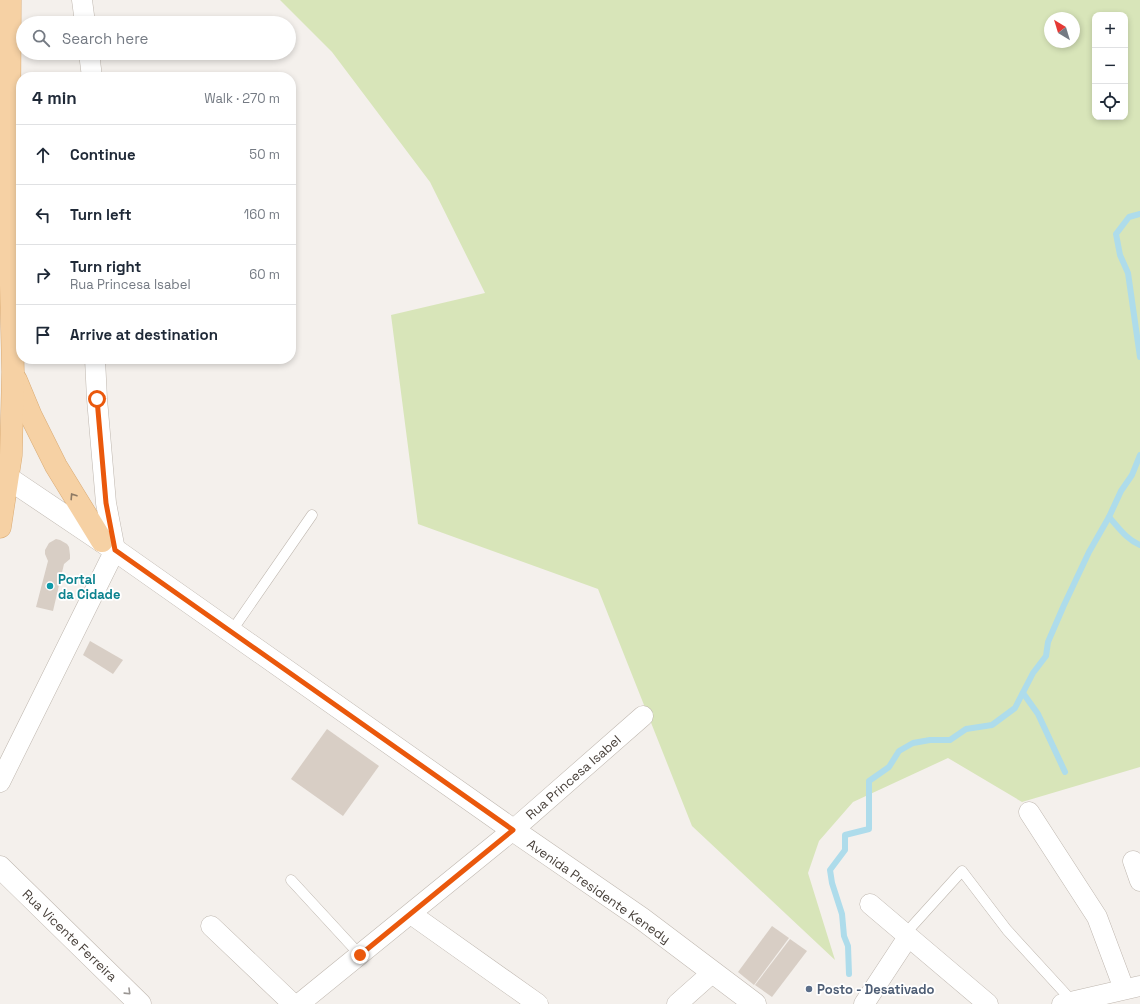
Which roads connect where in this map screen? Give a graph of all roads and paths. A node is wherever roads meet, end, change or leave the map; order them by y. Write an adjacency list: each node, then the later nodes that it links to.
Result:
1 (10, 0): 6 (main road)
2 (82, 0): 3 (street)
3 (84, 16)
4 (90, 60): 5 (street)
5 (91, 72)
6 (15, 140): 7 (main road)
7 (5, 198): 9 (main road)
8 (95, 364): 13 (street)
9 (13, 372): 10 (main road); 13 (main road, one-way to 9)
10 (4, 474): 12 (main road); 13 (street, Avenida Presidente Kenedy)
11 (312, 515): 14 (lane)
12 (0, 527)
13 (108, 545): 14 (street, Avenida Presidente Kenedy); 16 (street)
14 (231, 632): 18 (street, Avenida Presidente Kenedy)
15 (643, 716): 18 (street, Rua Princesa Isabel)
16 (0, 782)
17 (1029, 812): 29 (street)
18 (513, 830): 24 (street, Rua Princesa Isabel); 28 (street, Avenida Presidente Kenedy)
19 (1133, 861): 22 (street)
20 (0, 867): 31 (street, Rua Vicente Ferreira, one-way to 31)
21 (291, 880): 27 (lane)
22 (1140, 881)
23 (870, 904): 26 (street)
24 (411, 914): 27 (street, Rua Princesa Isabel); 34 (street)
25 (211, 926): 32 (street)
26 (907, 936): 30 (lane); 37 (street); 38 (street)
27 (360, 955): 33 (street, Rua Princesa Isabel)
28 (713, 972): 35 (street); 36 (street, Avenida Presidente Kenedy)
29 (1132, 987): 30 (street)
30 (1067, 1002)
31 (140, 1004)
32 (293, 1004)
33 (299, 1004)
34 (538, 1004)
35 (677, 1004)
36 (755, 1004)
37 (864, 1004)
38 (988, 1004)

